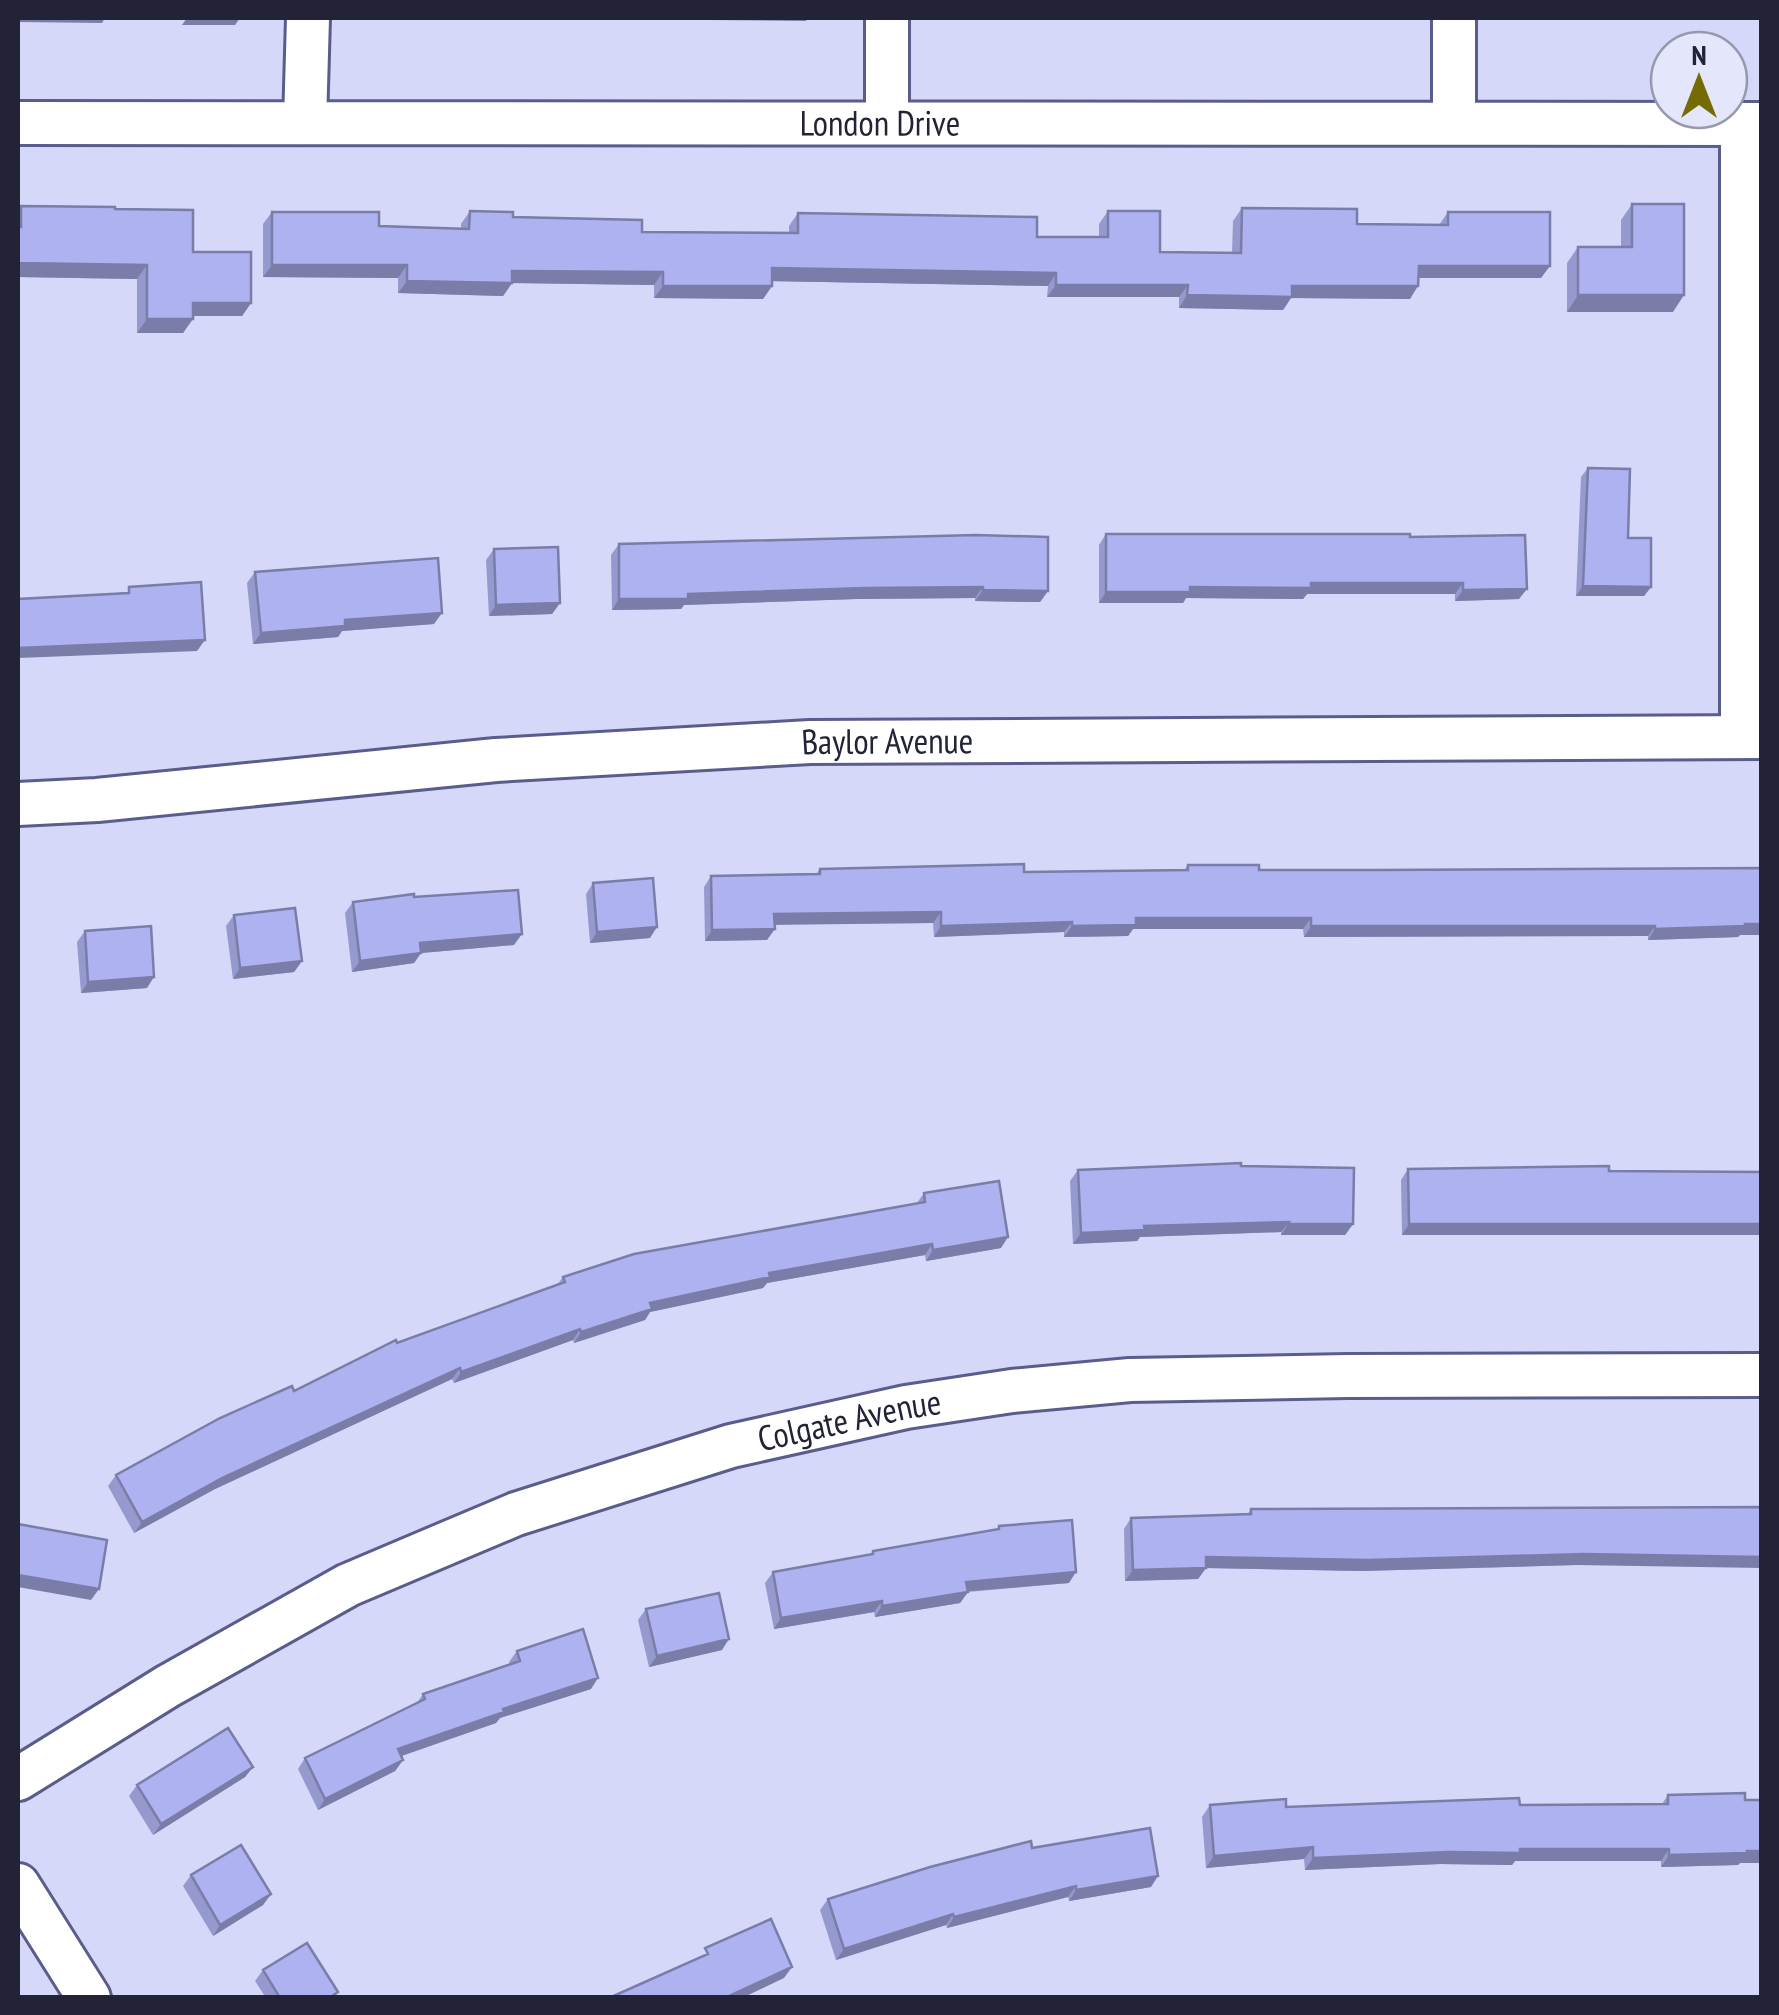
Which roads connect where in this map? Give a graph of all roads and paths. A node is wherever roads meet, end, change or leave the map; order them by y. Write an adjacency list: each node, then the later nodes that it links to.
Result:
1 (308, 18): 5 (street)
2 (887, 18): 6 (street)
3 (1454, 18): 7 (street)
4 (18, 123): 5 (street, London Drive)
5 (305, 123): 6 (street, London Drive)
6 (887, 123): 7 (street, London Drive)
7 (1454, 123): 8 (street, London Drive)
8 (1752, 124): 9 (street, London Drive)
9 (1752, 736): 10 (street, Baylor Avenue)
10 (18, 804)
11 (1762, 1375): 12 (street, Colgate Avenue)
12 (18, 1778)
13 (18, 1886): 14 (street)
14 (89, 1998)

